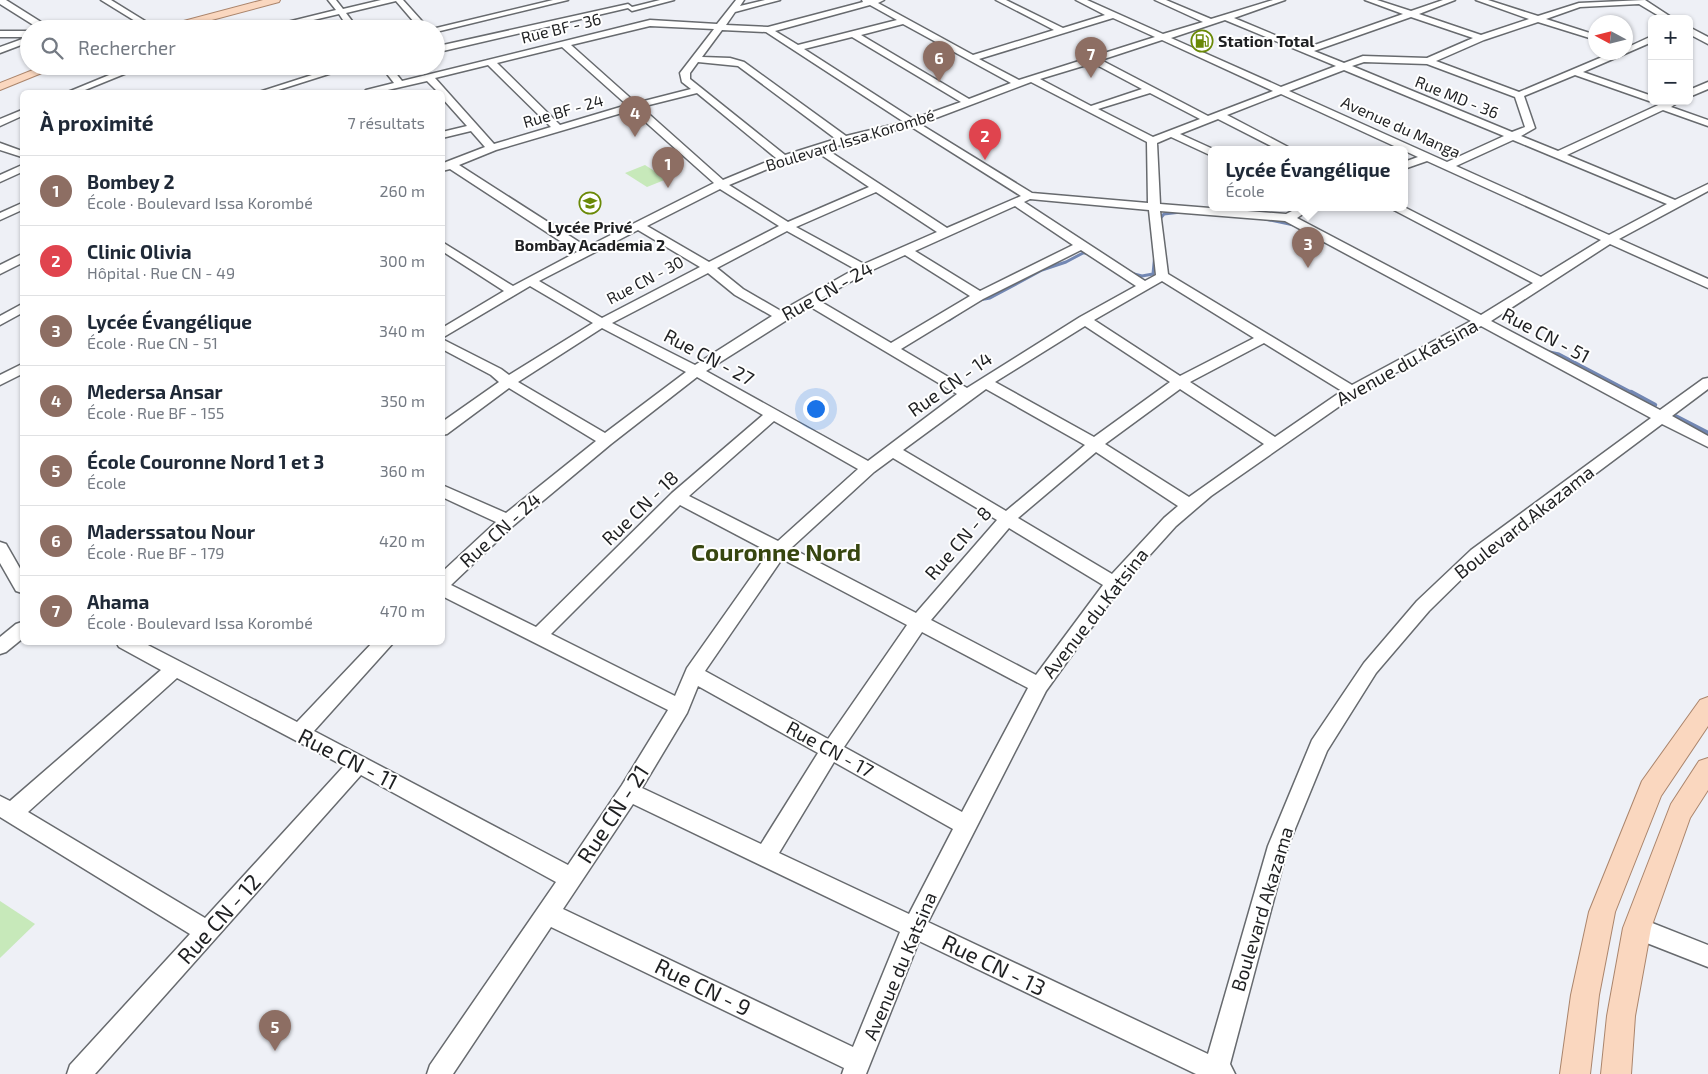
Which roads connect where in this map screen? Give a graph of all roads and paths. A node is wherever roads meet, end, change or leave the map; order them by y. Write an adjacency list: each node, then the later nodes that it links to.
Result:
1 (0, 0): 31 (street)
2 (105, 0): 32 (street)
3 (275, 0): 33 (main road)
4 (332, 0): 25 (street)
5 (392, 0): 25 (street)
6 (399, 0): 36 (street)
7 (564, 0): 20 (street)
8 (619, 0): 23 (street)
9 (670, 0): 23 (street)
10 (740, 0): 24 (street)
11 (776, 0): 24 (street)
12 (880, 0): 21 (street, Rue BF - 36)
13 (1000, 0): 43 (street)
14 (1080, 0): 26 (street, Avenue du Manga)
15 (1159, 0): 39 (street)
16 (1281, 0): 29 (street, Boulevard Issa Korombé)
17 (1369, 0): 27 (street)
18 (1451, 0): 27 (street)
19 (1480, 0): 30 (street)
20 (550, 1): 40 (street)
21 (868, 1): 37 (street); 42 (street, Rue BF - 36)
22 (1640, 1): 28 (street); 30 (street)
23 (630, 8): 38 (street); 59 (street)
24 (732, 10): 41 (street)
25 (340, 11): 34 (street); 35 (street)
26 (1113, 15): 43 (street); 49 (street, Avenue du Manga)
27 (1411, 15): 50 (street); 58 (street)
28 (1663, 15)
29 (1227, 18): 39 (street, Boulevard Issa Korombé); 58 (street, Rue MD - 36)
30 (1537, 19): 48 (street); 50 (street)
31 (32, 20)
32 (139, 20)
33 (199, 20)
34 (302, 20)
35 (347, 20)
36 (417, 20)
37 (905, 21): 47 (street); 60 (street)
38 (650, 22): 41 (street, Rue BF - 36); 54 (street, Rue BF - 36)
39 (1212, 22): 49 (street, Boulevard Issa Korombé)
40 (445, 27)
41 (720, 27): 42 (street, Rue BF - 36); 61 (street)
42 (768, 30): 56 (street)
43 (1063, 30): 60 (street)
44 (1693, 32): 51 (street)
45 (0, 34): 46 (street)
46 (20, 34)
47 (854, 34): 56 (street); 88 (street)
48 (1588, 35)
49 (1164, 38): 62 (street, Boulevard Issa Korombé); 84 (street, Avenue du Manga)
50 (1481, 38): 64 (street)
51 (1705, 38)
52 (1648, 41): 55 (street)
53 (20, 42): 57 (street)
54 (564, 44): 65 (street, Rue BF - 36); 92 (street)
55 (1633, 47)
56 (797, 48): 98 (street)
57 (0, 50)
58 (1305, 51): 66 (street, Rue MD - 36)
59 (449, 55): 65 (street, Rue BF - 36)
60 (972, 58): 75 (street)
61 (698, 59): 83 (street); 105 (street)
62 (1093, 59): 73 (street, Boulevard Issa Korombé); 78 (street)
63 (1602, 60): 67 (street)
64 (1428, 61): 66 (street); 86 (street)
65 (490, 62): 101 (street)
66 (1343, 67): 84 (street); 104 (street, Rue MD - 36)
67 (1574, 72): 86 (street); 87 (street)
68 (31, 75): 77 (main road)
69 (117, 75): 79 (street)
70 (320, 75): 80 (street)
71 (392, 75): 74 (street)
72 (429, 77): 74 (street, Rue BF - 36); 82 (street)
73 (1032, 79): 75 (street, Boulevard Issa Korombé); 93 (street)
74 (400, 84): 81 (street, Rue BF - 36)
75 (1019, 84): 88 (street, Boulevard Issa Korombé)
76 (1708, 85): 85 (street)
77 (0, 87)
78 (1151, 89): 93 (street); 96 (street)
79 (78, 90)
80 (271, 90)
81 (377, 90)
82 (438, 90)
83 (699, 90): 92 (street, Rue BF - 24); 117 (street)
84 (1283, 91): 95 (street); 109 (street, Avenue du Manga)
85 (1693, 92)
86 (1519, 95): 104 (street)
87 (1648, 98)
88 (968, 102): 98 (street, Boulevard Issa Korombé)
89 (447, 104): 100 (street)
90 (1664, 105): 115 (street)
91 (1668, 105): 99 (street)
92 (634, 106): 101 (street, Rue BF - 24); 123 (street)
93 (1090, 109): 106 (street)
94 (20, 115): 97 (street)
95 (1220, 116): 96 (street); 108 (street)
96 (1210, 120): 103 (street)
97 (0, 123)
98 (912, 123): 105 (street, Boulevard Issa Korombé); 126 (street)
99 (1708, 123)
100 (473, 127): 102 (street); 110 (street)
101 (558, 128): 110 (street, Rue BF - 24)
102 (445, 134)
103 (1174, 134): 106 (street); 113 (street)
104 (1513, 136): 115 (street, Rue MD - 36); 120 (street)
105 (844, 140): 111 (street, Boulevard Issa Korombé)
106 (1152, 141): 129 (street)
107 (0, 146): 114 (street)
108 (1278, 146)
109 (1403, 146)
110 (492, 148): 119 (street, Rue BF - 24)
111 (818, 148): 117 (street, Boulevard Issa Korombé); 124 (street)
112 (1408, 148): 116 (street, Avenue du Manga)
113 (1208, 151)
114 (20, 153)
115 (1559, 155): 128 (street, Rue MD - 36)
116 (1427, 157): 118 (street); 120 (street, Avenue du Manga)
117 (784, 159): 123 (street, Boulevard Issa Korombé)
118 (1408, 164)
119 (446, 166): 143 (street)
120 (1448, 166): 140 (street, Avenue du Manga)
121 (20, 169): 122 (street)
122 (0, 179)
123 (721, 184): 137 (street, Boulevard Issa Korombé); 138 (street)
124 (878, 187): 138 (street, Rue CN - 30); 139 (street)
125 (1708, 187): 128 (street)
126 (1029, 196): 127 (street, Rue CN - 24); 129 (street)
127 (1017, 203): 139 (street, Rue CN - 24); 141 (street)
128 (1676, 204): 140 (street)
129 (1154, 206): 131 (street); 149 (street)
130 (20, 207): 135 (street)
131 (1208, 211)
132 (1210, 211): 136 (street)
133 (1301, 211): 136 (street)
134 (1404, 211): 151 (street)
135 (0, 217)
136 (1288, 218): 161 (street, Rue CN - 51)
137 (638, 225): 143 (street, Boulevard Issa Korombé); 146 (street)
138 (788, 226): 146 (street, Rue CN - 30); 147 (street)
139 (946, 233): 142 (street, Rue CN - 24)
140 (1610, 239): 151 (street, Avenue du Katsina); 152 (street, Avenue du Manga)
141 (1081, 246): 153 (street); 155 (street)
142 (905, 250): 147 (street, Rue CN - 24); 155 (street)
143 (586, 252): 150 (street, Boulevard Issa Korombé)
144 (448, 255): 154 (street)
145 (20, 259): 148 (street)
146 (708, 267): 158 (street); 162 (street, Rue CN - 30)
147 (864, 269): 156 (street, Rue CN - 24)
148 (0, 270)
149 (1162, 276): 153 (street, Rue CN - 14); 164 (street)
150 (530, 281): 154 (street, Boulevard Issa Korombé); 162 (street, Rue CN - 27)
151 (1541, 282): 161 (street, Avenue du Katsina)
152 (1708, 284)
153 (1144, 286): 159 (street, Rue CN - 14)
154 (513, 292): 163 (street, Boulevard Issa Korombé)
155 (979, 296): 166 (street)
156 (808, 300): 158 (street, Rue CN - 24); 166 (street)
157 (20, 309): 160 (street)
158 (781, 316): 168 (street, Rue CN - 24)
159 (1085, 320): 171 (street); 173 (street, Rue CN - 14)
160 (0, 321)
161 (1481, 321): 174 (street, Avenue du Katsina); 177 (street, Rue CN - 51)
162 (602, 323): 168 (street, Rue CN - 27); 170 (street, Rue CN - 30)
163 (445, 332)
164 (1264, 338): 171 (street, Rue CN - 8); 174 (street)
165 (445, 344): 170 (street)
166 (891, 349): 175 (street)
167 (20, 369): 169 (street)
168 (696, 371): 176 (street, Rue CN - 27); 179 (street, Rue CN - 24)
169 (0, 381)
170 (508, 382): 178 (street, Rue CN - 30); 179 (street)
171 (1181, 382): 181 (street); 182 (street, Rue CN - 8)
172 (1708, 382): 177 (street, Boulevard Akazama)
173 (986, 383): 175 (street, Rue CN - 14); 182 (street)
174 (1352, 391): 181 (street, Avenue du Katsina)
175 (967, 394): 183 (street, Rue CN - 14)
176 (773, 414): 184 (street, Rue CN - 27); 186 (street, Rue CN - 18)
177 (1660, 417): 180 (street, Rue CN - 51); 222 (street, Boulevard Akazama)
178 (445, 428)
179 (606, 440): 189 (street, Rue CN - 24)
180 (1708, 442)
181 (1274, 443): 187 (street, Avenue du Katsina)
182 (1095, 444): 187 (street); 188 (street, Rue CN - 8)
183 (892, 450): 184 (street, Rue CN - 14); 188 (street)
184 (869, 468): 191 (street, Rue CN - 14)
185 (445, 491): 189 (street)
186 (678, 497): 191 (street); 198 (street, Rue CN - 18)
187 (1189, 504): 194 (street, Avenue du Katsina)
188 (1007, 519): 194 (street); 196 (street, Rue CN - 8)
189 (508, 520): 192 (street, Rue CN - 24)
190 (0, 548): 193 (street)
191 (779, 550): 196 (street); 203 (street, Rue CN - 21)
192 (445, 580)
193 (20, 583)
194 (1114, 583): 204 (street, Avenue du Katsina)
195 (445, 589): 198 (street)
196 (919, 622): 204 (street); 208 (street, Rue CN - 8)
197 (20, 631): 201 (street)
198 (539, 635): 205 (street)
199 (130, 645): 202 (street, Rue CN - 11)
200 (382, 645): 207 (street)
201 (0, 647)
202 (175, 668): 207 (street, Rue CN - 11); 212 (street)
203 (693, 674): 205 (street, Rue CN - 21); 208 (street, Rue CN - 17)
204 (1039, 685): 213 (street, Avenue du Katsina)
205 (680, 707): 211 (street, Rue CN - 21)
206 (1708, 707): 225 (main road)
207 (299, 733): 209 (street, Rue CN - 11)
208 (831, 750): 213 (street, Rue CN - 17); 214 (street, Rue CN - 8)
209 (359, 764): 215 (street, Rue CN - 11); 219 (street, Rue CN - 12)
210 (1708, 769): 218 (main road)
211 (629, 792): 214 (street, Rue CN - 13); 215 (street, Rue CN - 21)
212 (6, 809): 219 (street)
213 (966, 825): 217 (street, Avenue du Katsina)
214 (765, 856): 217 (street, Rue CN - 13)
215 (571, 878): 216 (street, Rue CN - 21)
216 (547, 913): 221 (street, Rue CN - 9); 224 (street, Rue CN - 21)
217 (914, 926): 221 (street, Avenue du Katsina); 222 (street, Rue CN - 13)
218 (1637, 928): 220 (street); 226 (main road)
219 (208, 932): 223 (street, Rue CN - 12)
220 (1708, 956)
221 (856, 1068)
222 (1218, 1073)
223 (79, 1074)
224 (439, 1074)
225 (1575, 1074)
226 (1616, 1074)

